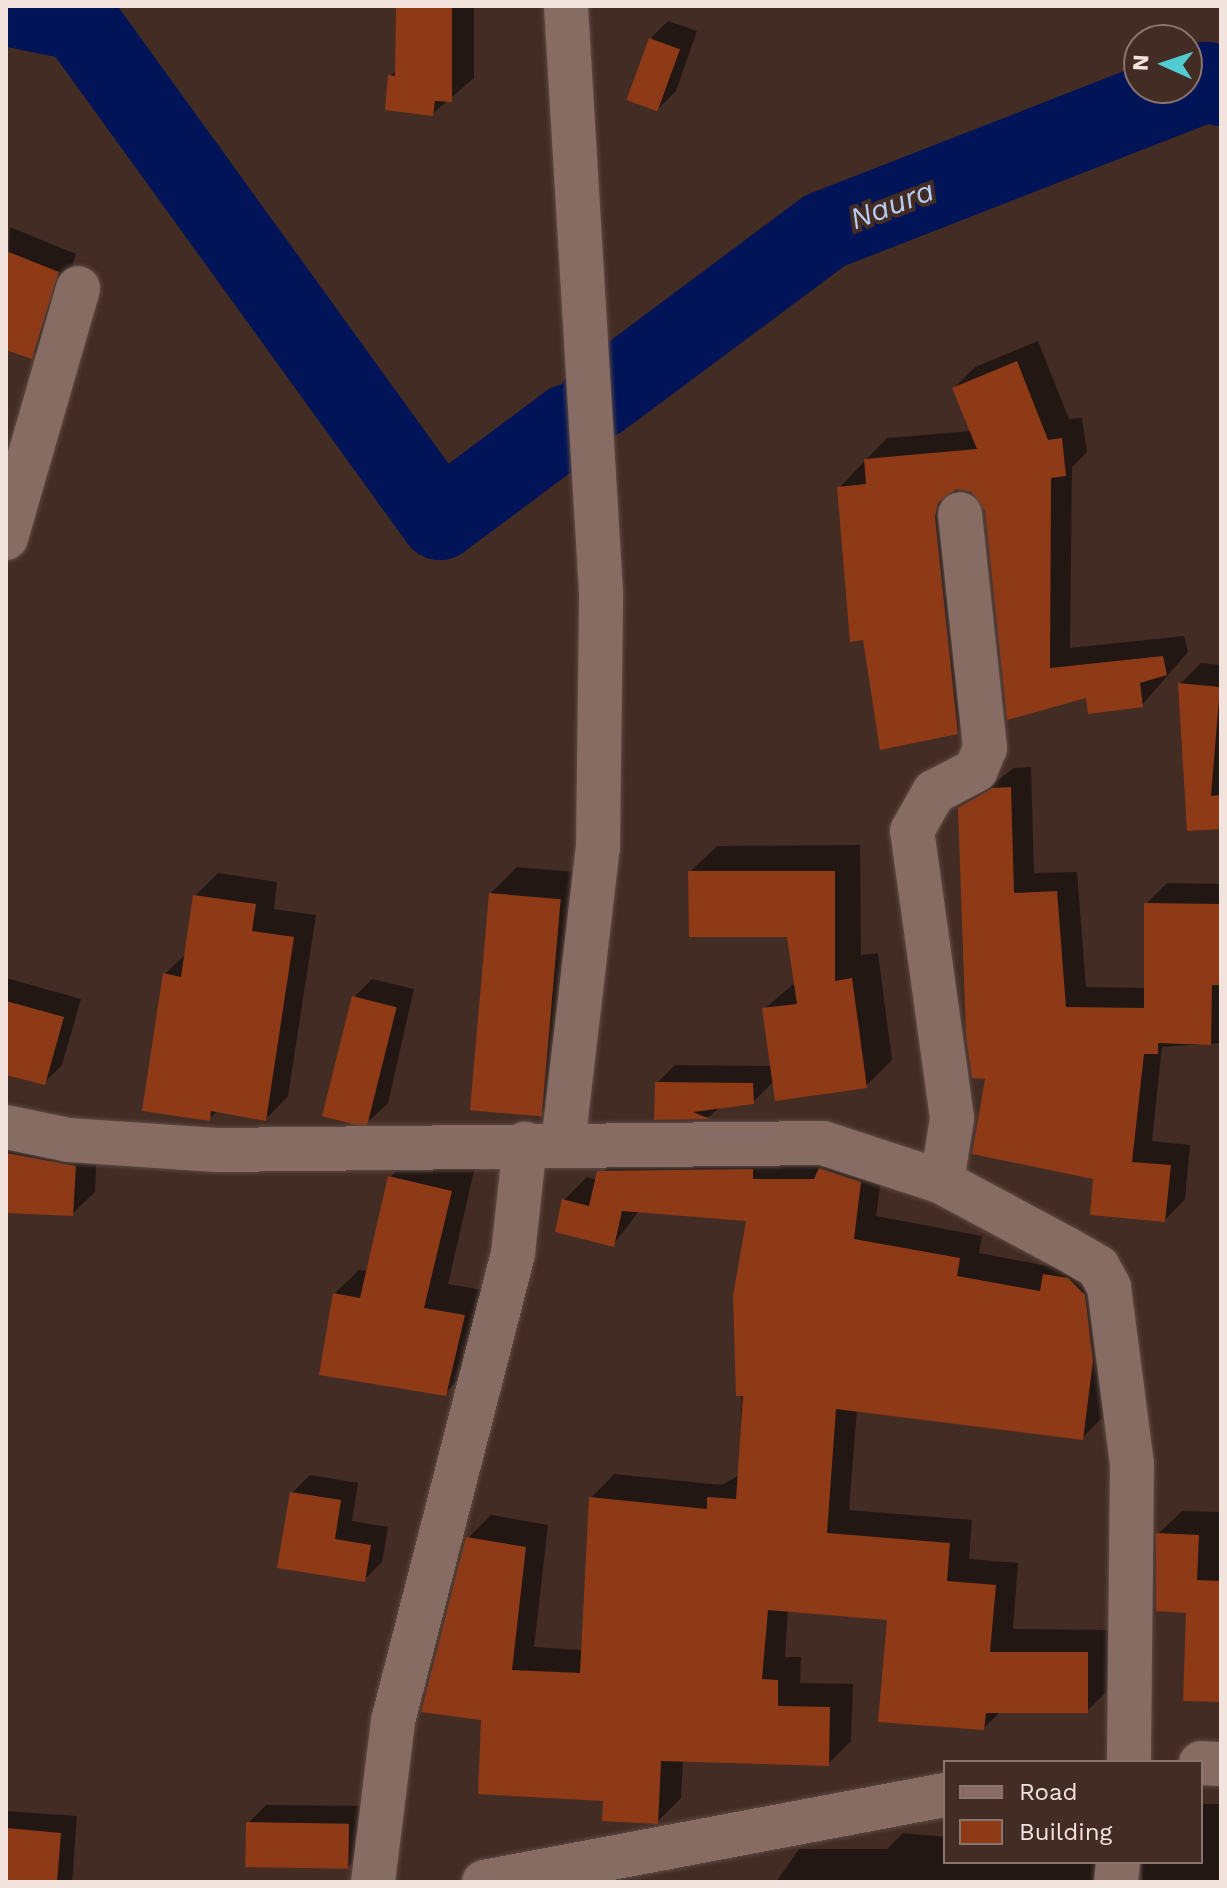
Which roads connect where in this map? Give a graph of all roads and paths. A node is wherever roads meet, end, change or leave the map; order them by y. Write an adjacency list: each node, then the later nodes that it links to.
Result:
1 (566, 6): 6 (street)
2 (78, 288): 4 (street)
3 (960, 514): 7 (street)
4 (6, 538)
5 (6, 1127): 6 (street)
6 (544, 1144): 7 (street); 10 (street)
7 (942, 1182): 8 (street)
8 (1129, 1760)
9 (943, 1795): 11 (street)
10 (373, 1882)
11 (484, 1882)

